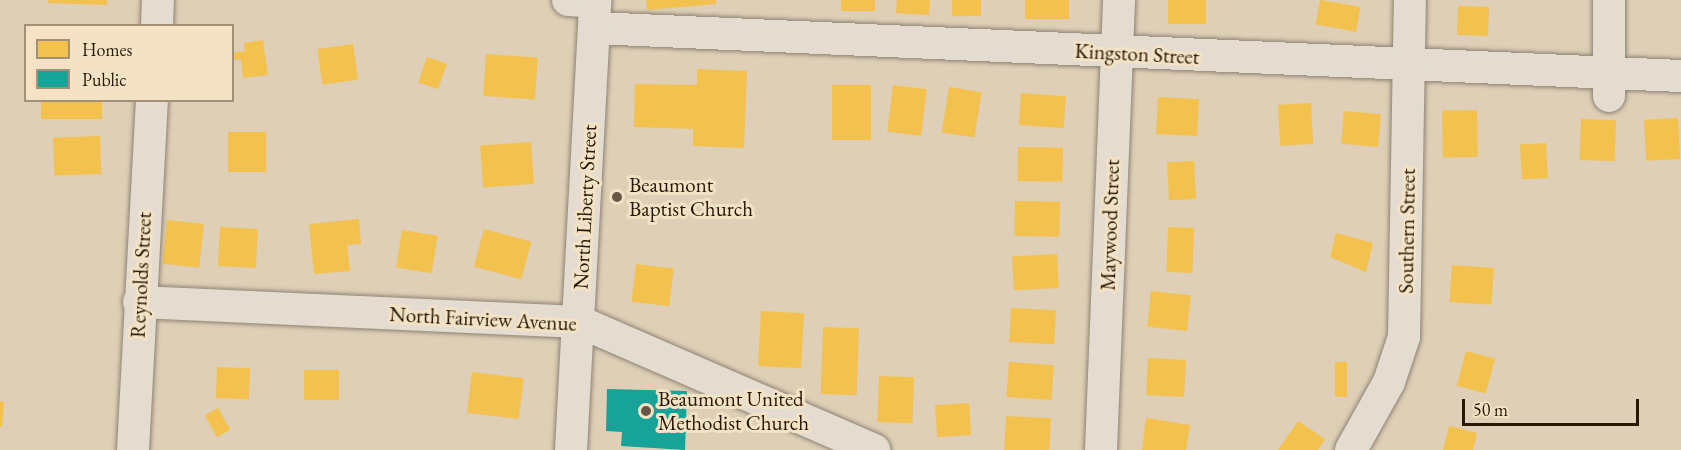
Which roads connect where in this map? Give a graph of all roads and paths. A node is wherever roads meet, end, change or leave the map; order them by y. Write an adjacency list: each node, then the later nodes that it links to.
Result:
1 (158, 0): 6 (street)
2 (1119, 0): 7 (street, Maywood Street)
3 (1410, 0): 8 (street, Southern Street)
4 (1609, 0): 10 (street)
5 (588, 7): 7 (street, Kingston Street); 13 (street, North Liberty Street)
6 (157, 24)
7 (1117, 53): 8 (street, Kingston Street); 17 (street, Maywood Street)
8 (1409, 65): 10 (street, Kingston Street); 18 (street, Southern Street)
9 (1681, 76): 10 (street, Kingston Street)
10 (1608, 85)
11 (152, 102): 12 (street, Reynolds Street)
12 (139, 302): 13 (street, North Fairview Avenue); 14 (street, Reynolds Street)
13 (580, 322): 15 (street, North Liberty Street); 16 (street, North Fairview Avenue)
14 (133, 450)
15 (571, 450)
16 (874, 450)
17 (1101, 450)
18 (1351, 450)

